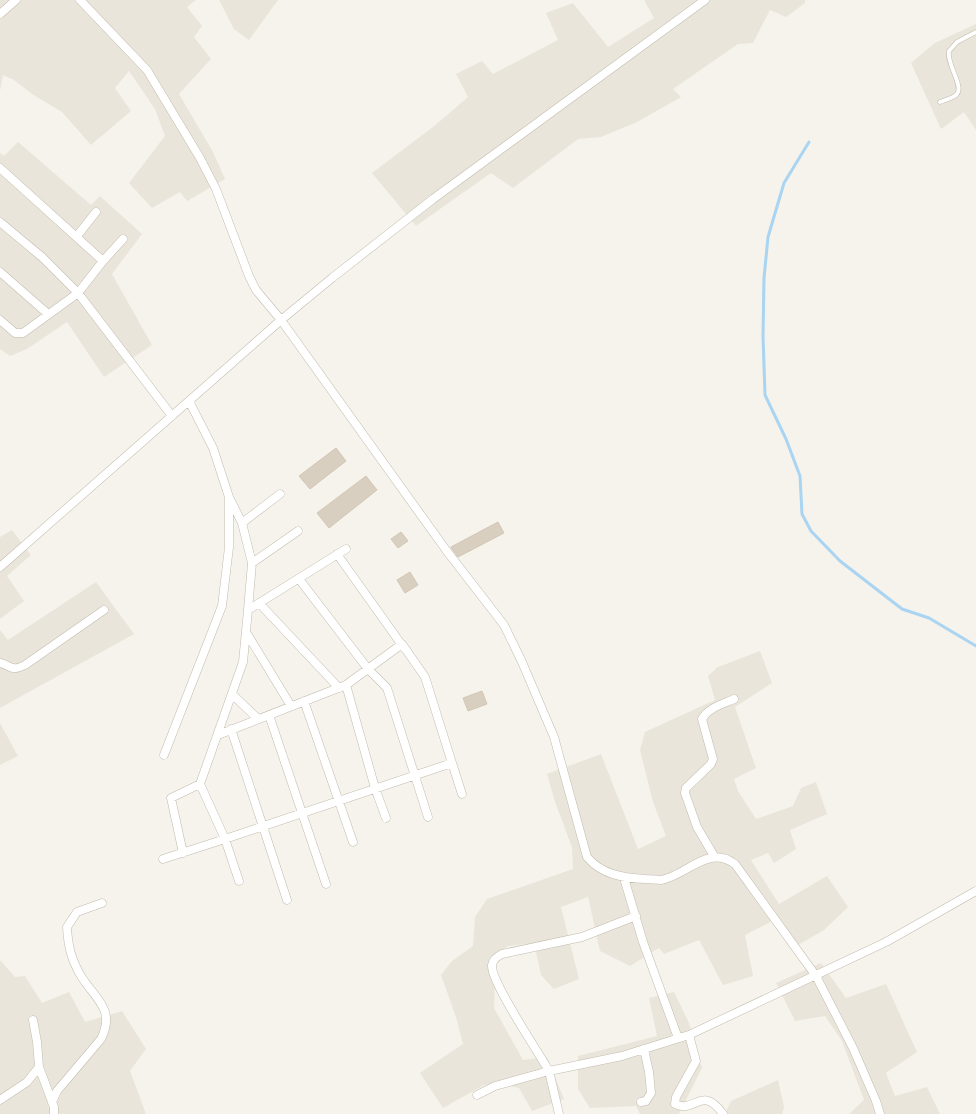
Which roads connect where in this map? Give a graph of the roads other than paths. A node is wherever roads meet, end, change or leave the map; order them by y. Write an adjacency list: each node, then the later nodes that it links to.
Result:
1 (16, 0): 4 (street)
2 (80, 0): 17 (street)
3 (705, 0): 17 (street)
4 (0, 14)
5 (976, 32): 6 (lane)
6 (940, 102)
7 (0, 168): 10 (street)
8 (96, 212): 10 (street)
9 (0, 222): 14 (street)
10 (77, 236): 12 (street)
11 (123, 239): 12 (street)
12 (103, 261): 14 (street)
13 (0, 272): 15 (street)
14 (78, 293): 15 (street); 19 (street)
15 (48, 314): 16 (street)
16 (0, 320)
17 (281, 320): 18 (street); 62 (street)
18 (189, 401): 19 (street); 21 (street)
19 (172, 416): 27 (street)
20 (280, 494): 22 (street)
21 (229, 498): 22 (street); 46 (street)
22 (242, 523): 26 (street)
23 (298, 531): 26 (street)
24 (346, 549): 25 (street)
25 (337, 554): 28 (street); 33 (street)
26 (252, 563): 31 (street)
27 (0, 567)
28 (299, 578): 29 (street); 36 (street)
29 (259, 603): 31 (street); 37 (street)
30 (104, 610): 34 (street)
31 (248, 610): 32 (street)
32 (246, 632): 38 (street); 41 (street)
33 (402, 644): 35 (street); 36 (street); 47 (street)
34 (0, 662)
35 (416, 664)
36 (368, 669): 37 (street); 48 (street)
37 (342, 687): 40 (street); 50 (street)
38 (232, 694): 43 (street); 45 (street)
39 (734, 699): 60 (street)
40 (304, 701): 41 (street); 52 (street)
41 (292, 706): 42 (street)
42 (269, 715): 43 (street); 53 (street)
43 (258, 719): 44 (street)
44 (231, 729): 45 (street); 56 (street)
45 (218, 735): 49 (street)
46 (164, 755)
47 (452, 763): 48 (street); 51 (street)
48 (415, 775): 50 (street); 55 (street)
49 (200, 784): 57 (street); 59 (street)
50 (375, 788): 52 (street); 54 (street)
51 (462, 794)
52 (339, 800): 53 (street); 58 (street)
53 (303, 813): 56 (street); 64 (street)
54 (386, 818)
55 (428, 818)
56 (264, 826): 57 (street); 66 (street)
57 (225, 839): 59 (street); 63 (street)
58 (353, 842)
59 (183, 853): 61 (street)
60 (714, 856): 62 (street); 69 (street)
61 (163, 859)
62 (624, 878): 68 (street)
63 (239, 881)
64 (326, 884)
65 (976, 891): 69 (street)
66 (287, 900)
67 (102, 902): 78 (street)
68 (636, 916): 72 (street); 75 (street)
69 (816, 976): 71 (street); 83 (street)
70 (33, 1020): 74 (street)
71 (689, 1035): 72 (street); 82 (street)
72 (678, 1038): 73 (street)
73 (644, 1049): 75 (street); 79 (street)
74 (39, 1067): 77 (street); 78 (street)
75 (549, 1071): 76 (street); 81 (street)
76 (477, 1095)
77 (0, 1100)
78 (52, 1102): 80 (street)
79 (641, 1102)
80 (54, 1114)
81 (559, 1114)
82 (723, 1114)
83 (880, 1114)

